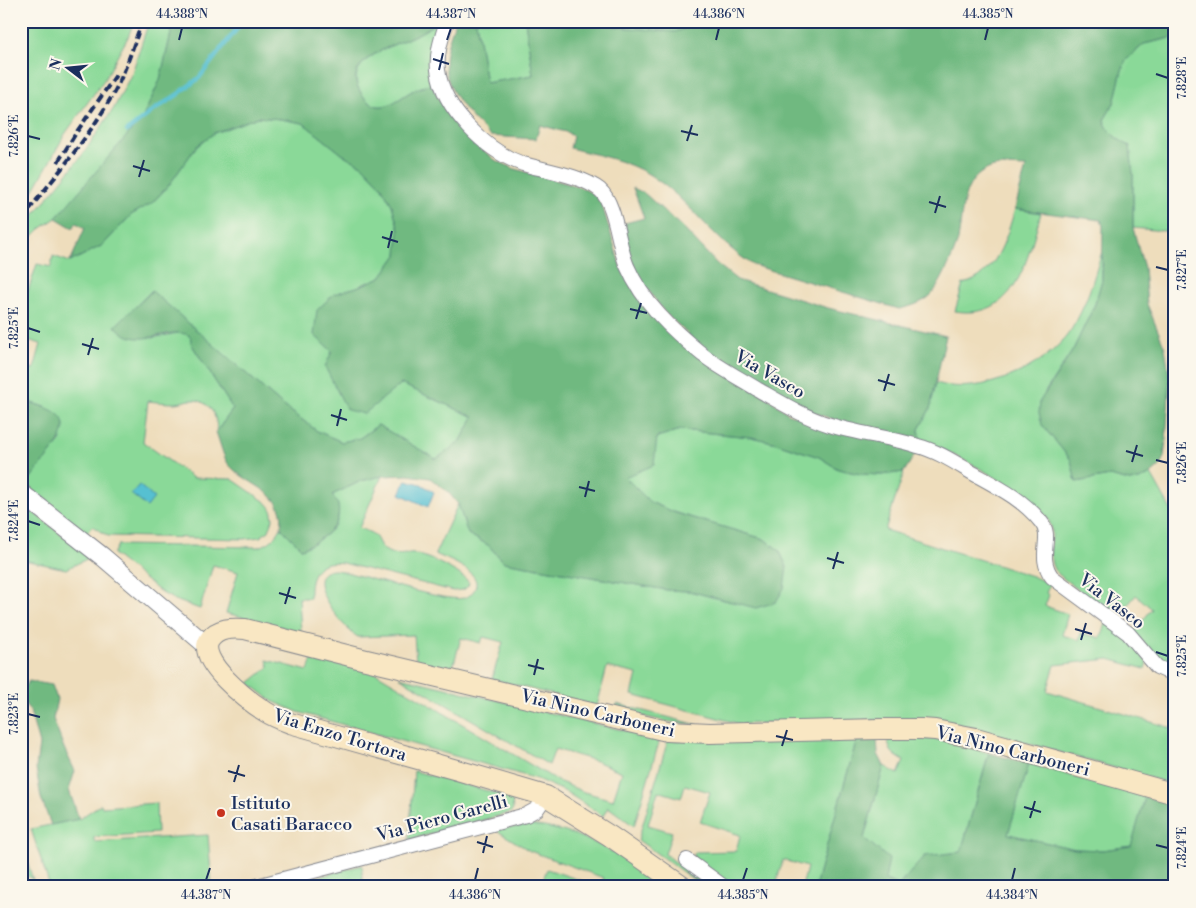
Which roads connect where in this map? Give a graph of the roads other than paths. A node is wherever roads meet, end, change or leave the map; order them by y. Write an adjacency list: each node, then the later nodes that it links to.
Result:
1 (447, 21): 4 (street, Via Vasco)
2 (21, 492): 3 (street, Via Enzo Tortora)
3 (206, 645): 5 (main road, Via Nino Carboneri); 6 (main road, Via Enzo Tortora)
4 (1175, 675)
5 (1175, 794)
6 (546, 796): 8 (street, Via Piero Garelli); 9 (main road, Via Enzo Tortora)
7 (687, 860): 10 (street)
8 (253, 887)
9 (683, 887)
10 (724, 887)

